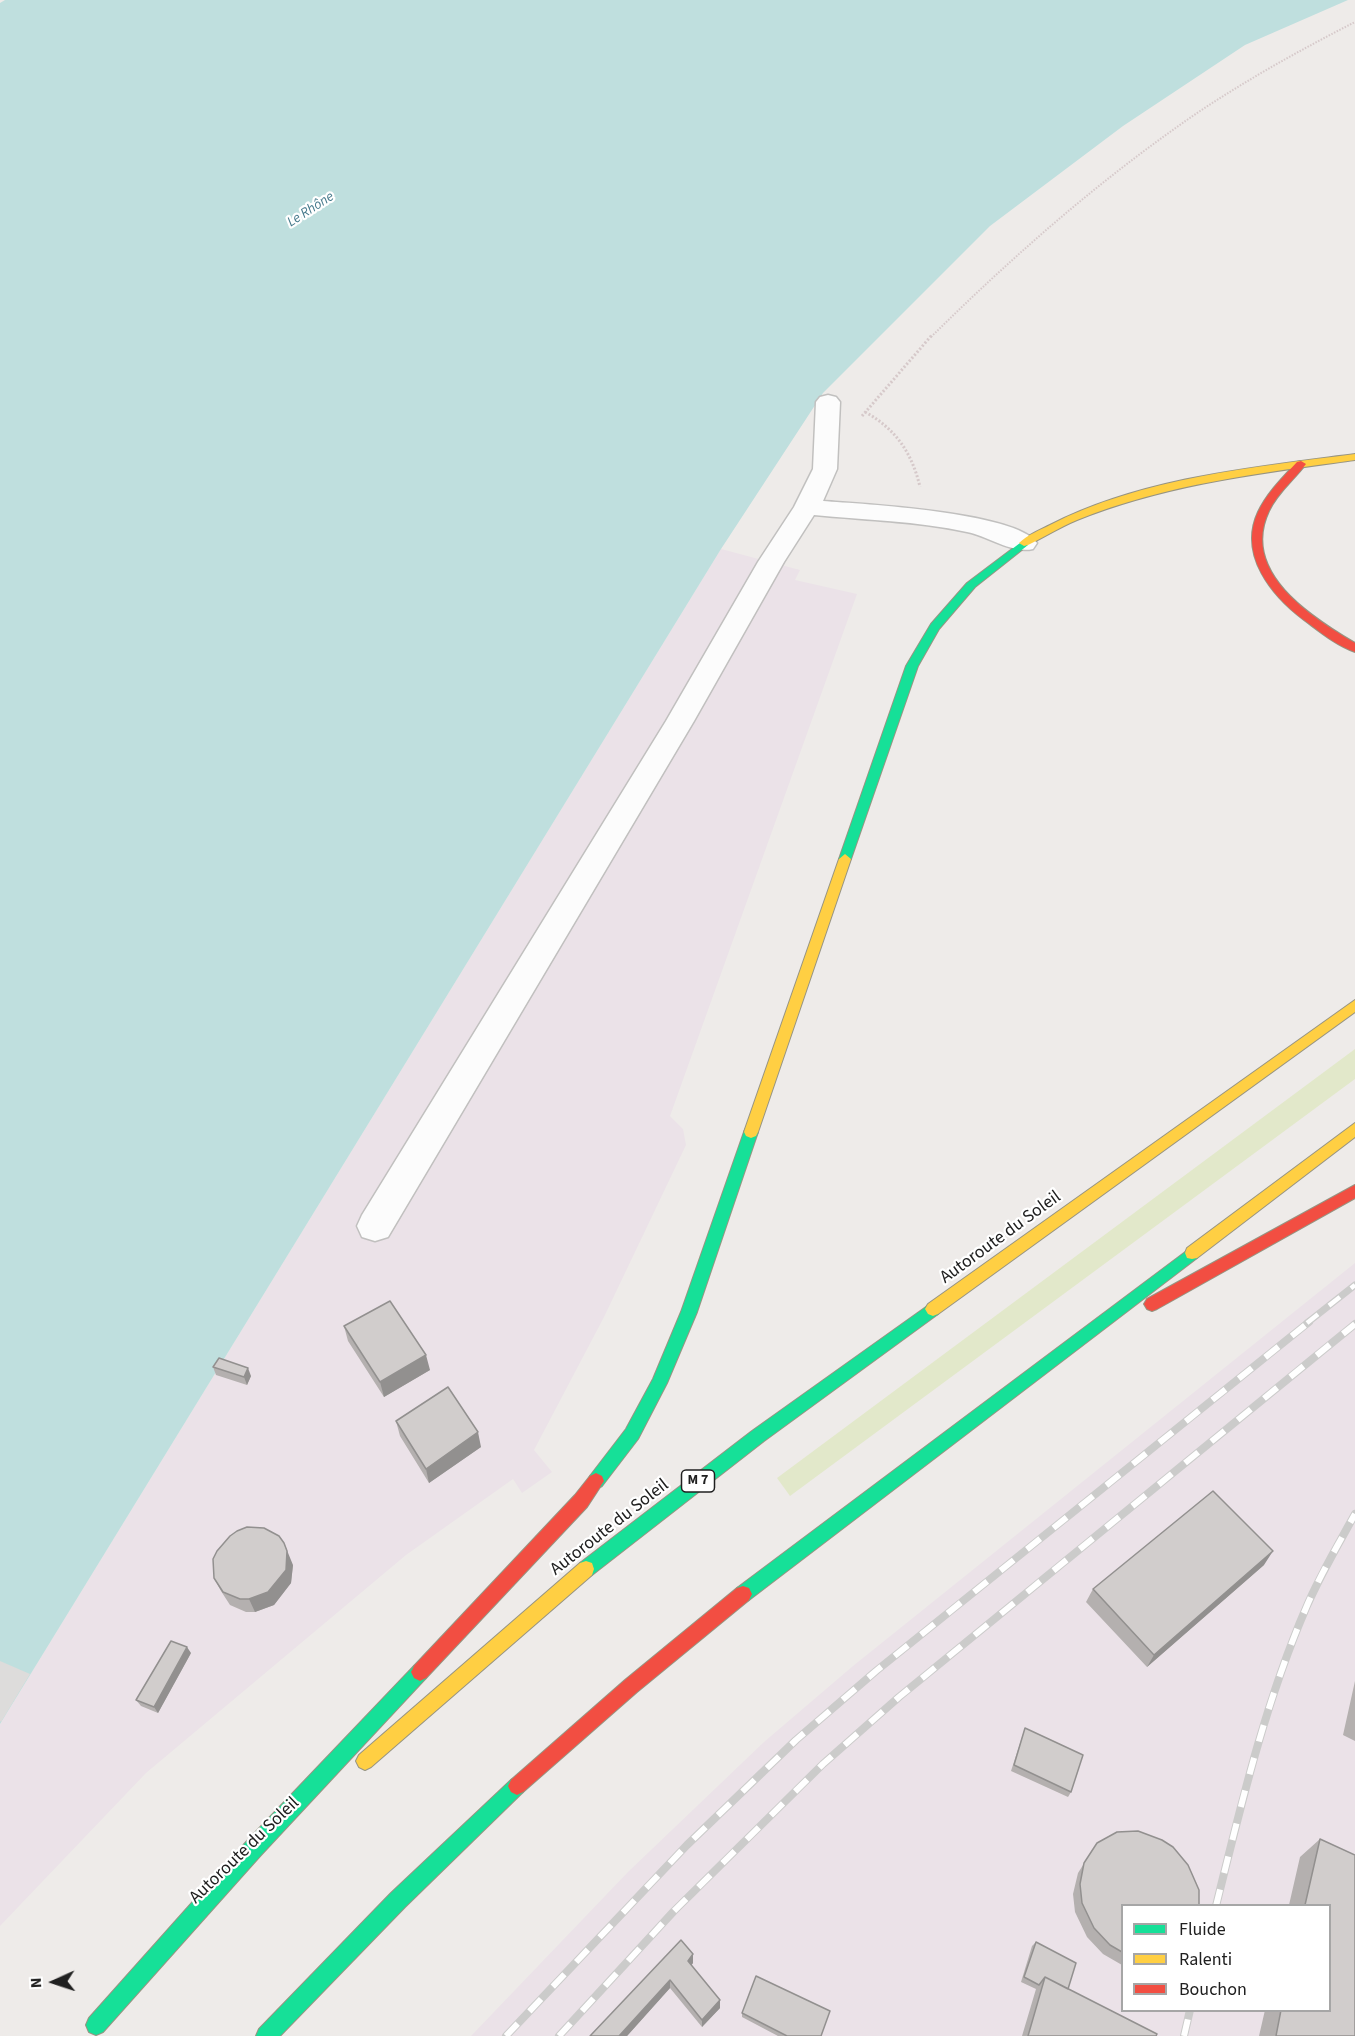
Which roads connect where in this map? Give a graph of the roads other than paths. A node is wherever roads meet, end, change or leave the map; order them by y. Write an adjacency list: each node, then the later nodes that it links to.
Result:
1 (828, 402): 4 (street)
2 (1355, 457): 3 (main road)
3 (1301, 464): 5 (main road); 6 (main road)
4 (807, 507): 5 (street); 10 (street)
5 (1024, 543): 14 (main road)
6 (1355, 648)
7 (1355, 1005): 12 (main road, Autoroute du Soleil / M 7)
8 (1355, 1129): 11 (main road)
9 (1355, 1191): 11 (main road)
10 (375, 1226)
11 (1048, 1362): 16 (main road)
12 (357, 1768)
13 (291, 1830): 14 (main road, Autoroute du Soleil)
14 (96, 2025): 15 (main road, Autoroute du Soleil)
15 (86, 2036)
16 (266, 2036)

